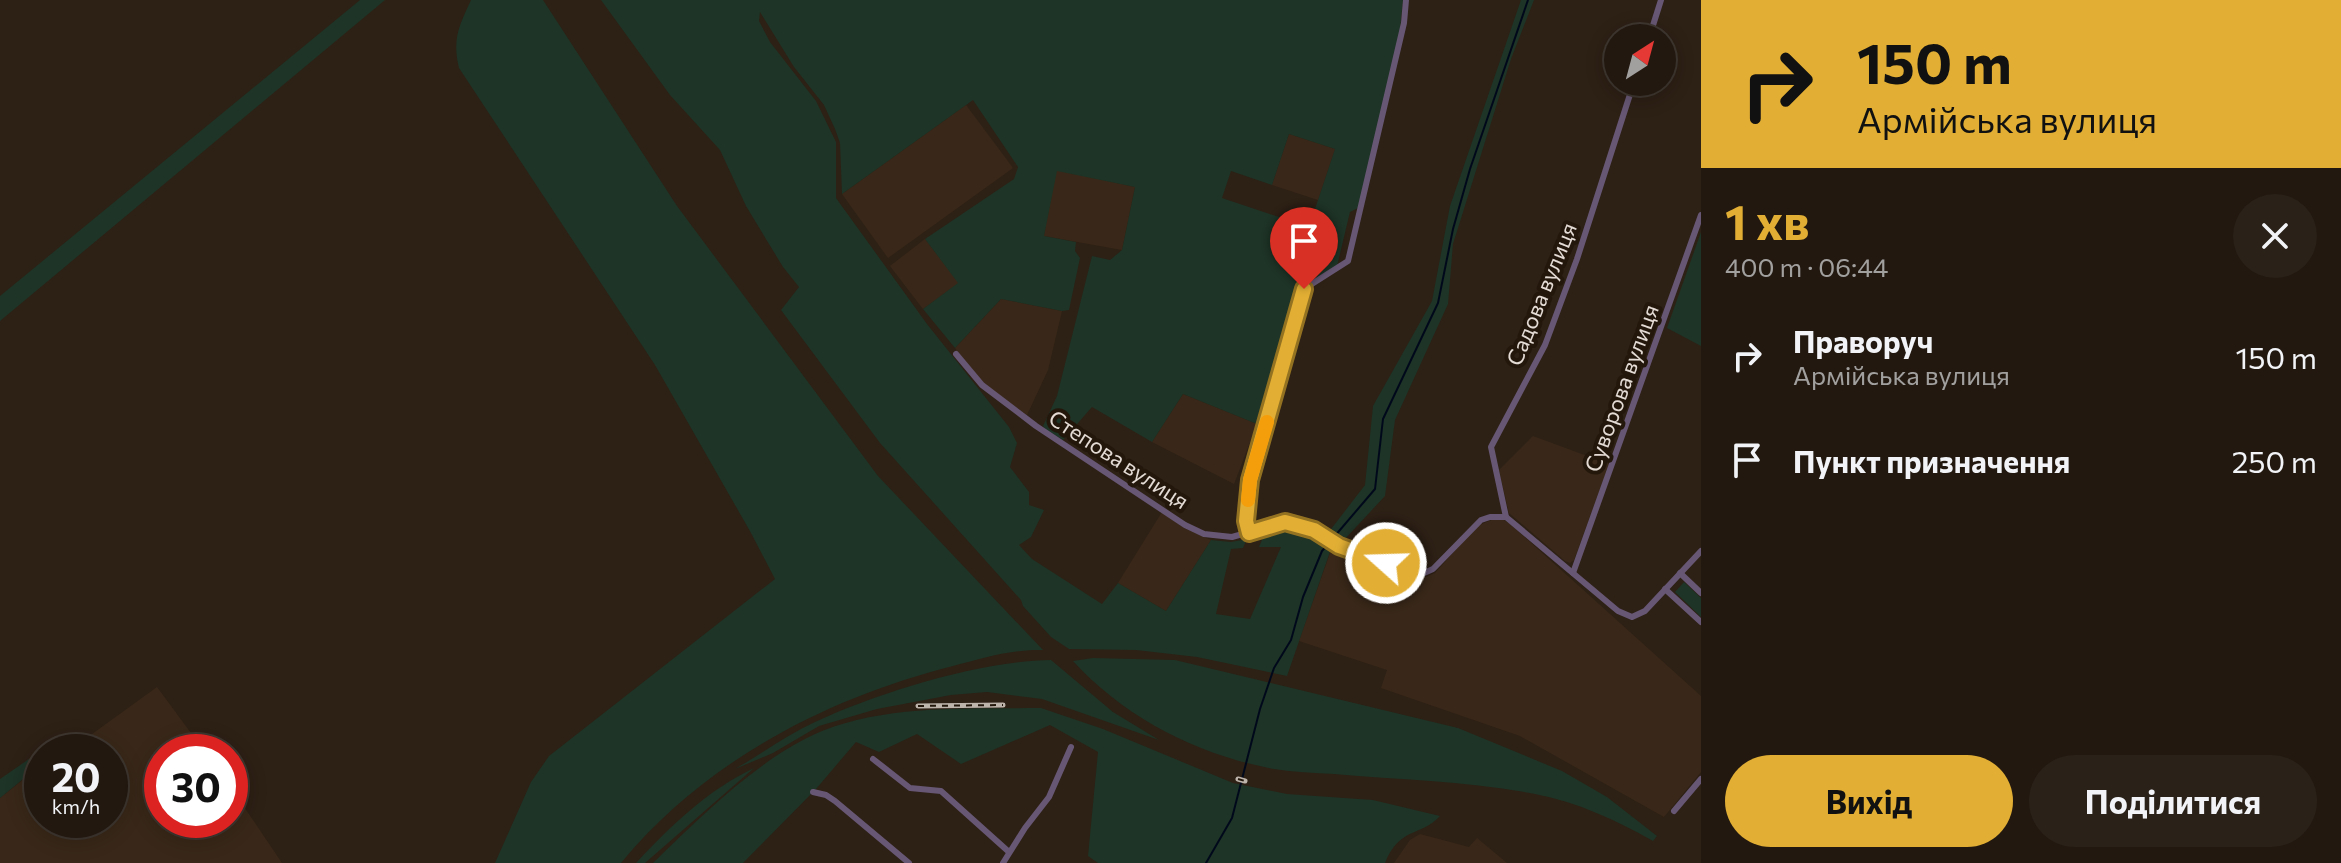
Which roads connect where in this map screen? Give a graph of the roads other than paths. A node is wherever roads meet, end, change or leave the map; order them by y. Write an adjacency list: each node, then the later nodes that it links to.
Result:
1 (1406, 0): 8 (street)
2 (1661, 0): 3 (street)
3 (1653, 24)
4 (1629, 96): 7 (street, Садова вулиця)
5 (1701, 215): 10 (street, Суворова вулиця)
6 (956, 354): 8 (street, Степова вулиця)
7 (1506, 517): 8 (street, Степова вулиця); 10 (street)
8 (1249, 533)
9 (1701, 551): 11 (street)
10 (1573, 573): 12 (street)
11 (1680, 573): 12 (street); 13 (street)
12 (1665, 589): 14 (street)
13 (1701, 593)
14 (1701, 622)
15 (1071, 747): 20 (street)
16 (873, 759): 20 (street)
17 (1701, 779): 19 (street)
18 (813, 792): 21 (street)
19 (1674, 811)
20 (1009, 852): 22 (street)
21 (909, 863)
22 (1003, 863)

